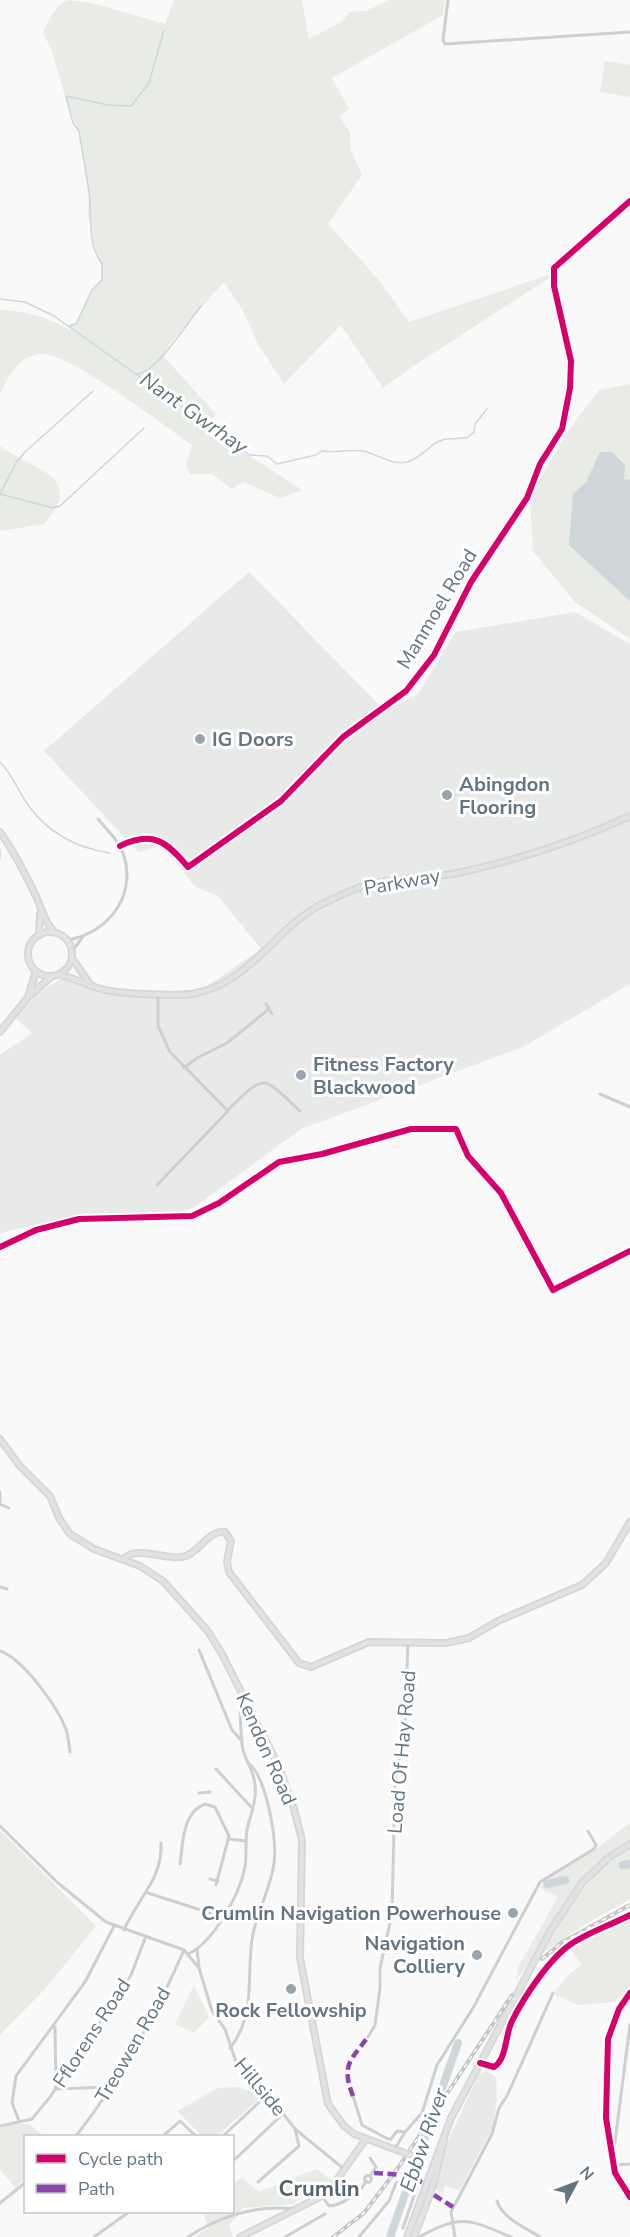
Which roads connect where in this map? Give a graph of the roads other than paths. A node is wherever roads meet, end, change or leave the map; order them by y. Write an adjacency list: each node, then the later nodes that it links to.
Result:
1 (448, 0): 2 (street)
2 (630, 32)
3 (630, 201): 7 (street, Manmoel Road)
4 (630, 816): 19 (street, Parkway)
5 (98, 819): 7 (street)
6 (0, 832): 8 (street)
7 (120, 846): 11 (street)
8 (40, 913): 9 (street); 10 (street)
9 (54, 932): 10 (street); 12 (street)
10 (39, 935): 15 (street)
11 (82, 938): 12 (street); 13 (street)
12 (67, 940): 13 (street)
13 (72, 951): 14 (street)
14 (72, 958): 16 (street); 18 (street)
15 (36, 971): 17 (street); 20 (street)
16 (59, 974): 17 (street); 18 (street, Parkway)
17 (52, 976): 20 (street)
18 (90, 984): 19 (street, Parkway)
19 (158, 993): 25 (street)
20 (28, 997): 24 (street)
21 (266, 1004): 22 (street)
22 (269, 1009): 23 (street); 25 (street)
23 (272, 1014)
24 (0, 1032)
25 (184, 1068): 28 (street)
26 (600, 1094): 27 (street)
27 (630, 1107)
28 (228, 1111): 29 (street); 30 (street)
29 (300, 1111)
30 (157, 1185)
31 (0, 1246): 32 (street)
32 (630, 1251)
33 (0, 1439): 38 (street, Kendon Road)
34 (0, 1492): 35 (street)
35 (0, 1504): 36 (street)
36 (9, 1508)
37 (630, 1522): 41 (street)
38 (124, 1559): 41 (street); 44 (street, Kendon Road)
39 (0, 1587): 40 (street)
40 (7, 1589)
41 (408, 1642): 75 (street, Load Of Hay Road)
42 (199, 1650): 45 (street)
43 (0, 1651): 46 (street)
44 (245, 1700): 45 (street); 91 (street, Kendon Road)
45 (241, 1740): 47 (street)
46 (70, 1752)
47 (248, 1762): 53 (street); 76 (street)
48 (216, 1769): 53 (street)
49 (210, 1792): 51 (street)
50 (199, 1793): 51 (street)
51 (205, 1795): 52 (street)
52 (205, 1804): 56 (street); 60 (street)
53 (253, 1809): 57 (street)
54 (0, 1826): 64 (street)
55 (588, 1831): 86 (street)
56 (229, 1839): 57 (street); 61 (street)
57 (246, 1840): 68 (street)
58 (161, 1843): 62 (street)
59 (630, 1844): 77 (main road)
60 (180, 1864)
61 (210, 1879)
62 (148, 1893): 63 (street); 65 (street)
63 (216, 1915)
64 (114, 1926): 65 (street); 73 (street)
65 (124, 1930): 66 (street)
66 (146, 1936): 67 (street); 79 (street, Fflorens Road)
67 (184, 1950): 69 (street, Hillside); 78 (street, Treowen Road)
68 (197, 1950): 69 (street); 71 (street)
69 (187, 1954): 71 (street, Hillside)
70 (551, 1964): 77 (street)
71 (199, 1968): 76 (street, Hillside)
72 (554, 1993): 108 (street)
73 (54, 2025): 79 (street); 83 (street)
74 (630, 2025): 97 (street)
75 (368, 2037)
76 (230, 2048): 80 (street, Hillside)
77 (480, 2063): 95 (main road)
78 (111, 2087): 79 (street); 87 (street, Treowen Road)
79 (56, 2089): 83 (street, Fflorens Road)
80 (268, 2094): 82 (street, Hillside); 90 (street)
81 (352, 2096): 86 (street)
82 (283, 2114): 85 (street, Hillside); 94 (street)
83 (20, 2121): 84 (street)
84 (0, 2126)
85 (295, 2129): 98 (street, Hillside); 99 (street)
86 (405, 2132): 92 (street)
87 (77, 2135)
88 (164, 2135): 89 (street)
89 (195, 2135)
90 (225, 2135)
91 (364, 2140): 92 (street, Kendon Road); 98 (street)
92 (394, 2150): 95 (street, Kendon Road, bridge)
93 (370, 2158): 101 (street)
94 (234, 2160)
95 (436, 2164): 117 (main road); 118 (main road)
96 (630, 2164): 97 (street)
97 (612, 2165): 102 (street)
98 (345, 2170): 101 (street)
99 (258, 2182)
100 (24, 2184): 104 (street)
101 (322, 2196): 105 (street)
102 (630, 2197)
103 (497, 2201): 122 (street)
104 (0, 2203)
105 (294, 2209): 112 (street); 113 (street)
106 (126, 2213): 111 (street)
107 (325, 2214): 110 (street)
108 (451, 2222): 119 (street); 120 (street); 121 (street)
109 (403, 2228): 116 (street)
110 (296, 2231): 114 (street); 115 (street)
111 (94, 2237)
112 (188, 2237)
113 (240, 2237)
114 (285, 2237)
115 (299, 2237)
116 (359, 2237)
117 (407, 2237)
118 (414, 2237)
119 (419, 2237)
120 (455, 2237)
121 (511, 2237)
122 (540, 2237)

